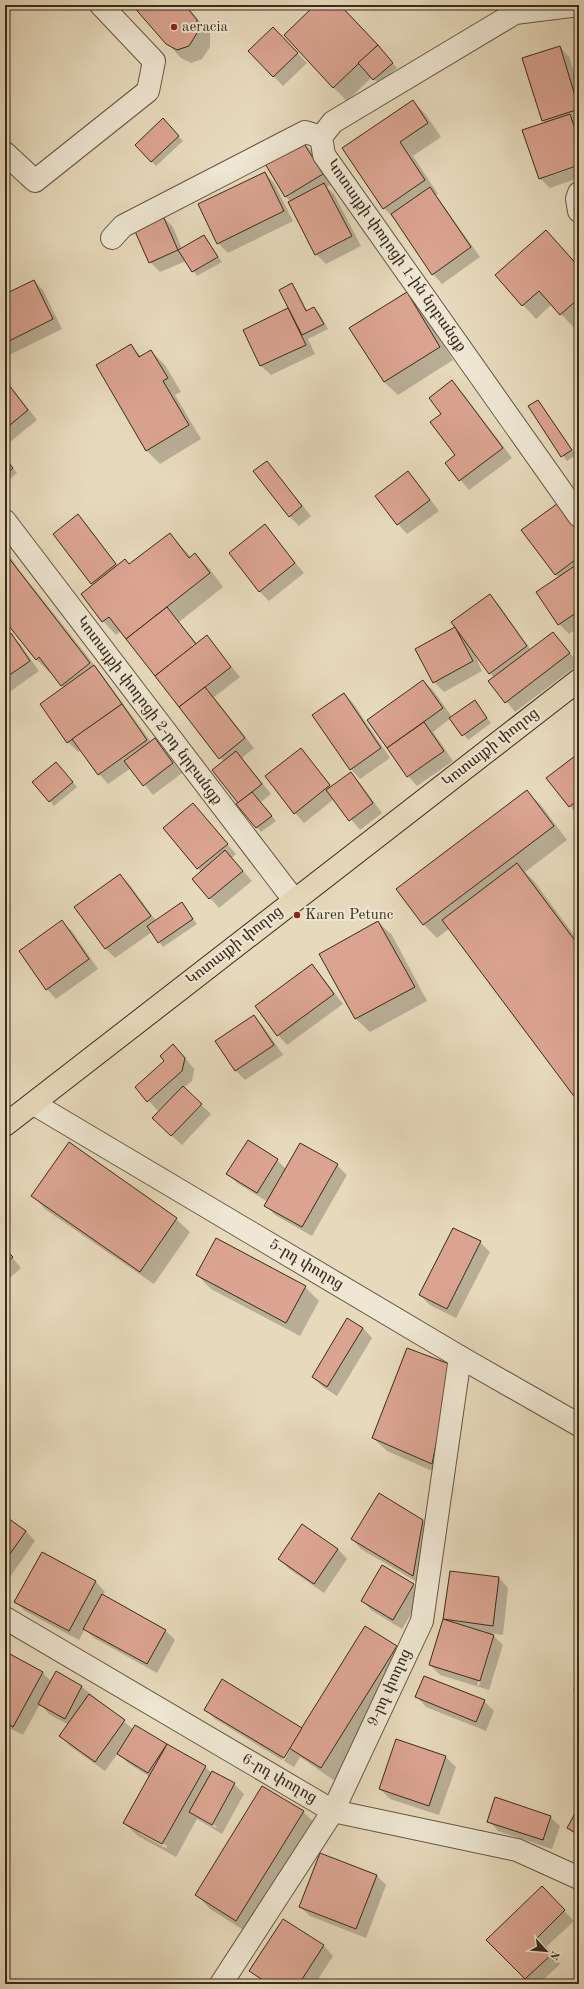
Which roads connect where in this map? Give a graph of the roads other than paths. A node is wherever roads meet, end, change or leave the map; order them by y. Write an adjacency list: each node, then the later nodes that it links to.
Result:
1 (101, 5): 4 (street)
2 (579, 5): 3 (street)
3 (321, 137): 7 (street); 8 (street, Կոտայքի փողոցի 1-ին նրբանցք)
4 (5, 153)
5 (579, 193): 6 (street)
6 (579, 211)
7 (112, 238)
8 (579, 516)
9 (5, 521): 11 (street, Կոտայքի փողոցի 2-րդ նրբանցք)
10 (579, 680): 11 (main road, Կոտայքի փողոց)
11 (294, 900): 12 (main road, Կոտայքի փողոց)
12 (34, 1104): 13 (main road, Կոտայքի փողոց); 14 (street, 5-րդ փողոց)
13 (5, 1125)
14 (460, 1357): 15 (street, 5-րդ փողոց); 17 (street, 9-րդ փողոց)
15 (579, 1425)
16 (5, 1618): 17 (street, 6-րդ փողոց)
17 (333, 1811): 18 (street, 6-րդ փողոց); 19 (street, 9-րդ փողոց)
18 (579, 1878)
19 (221, 1984)

